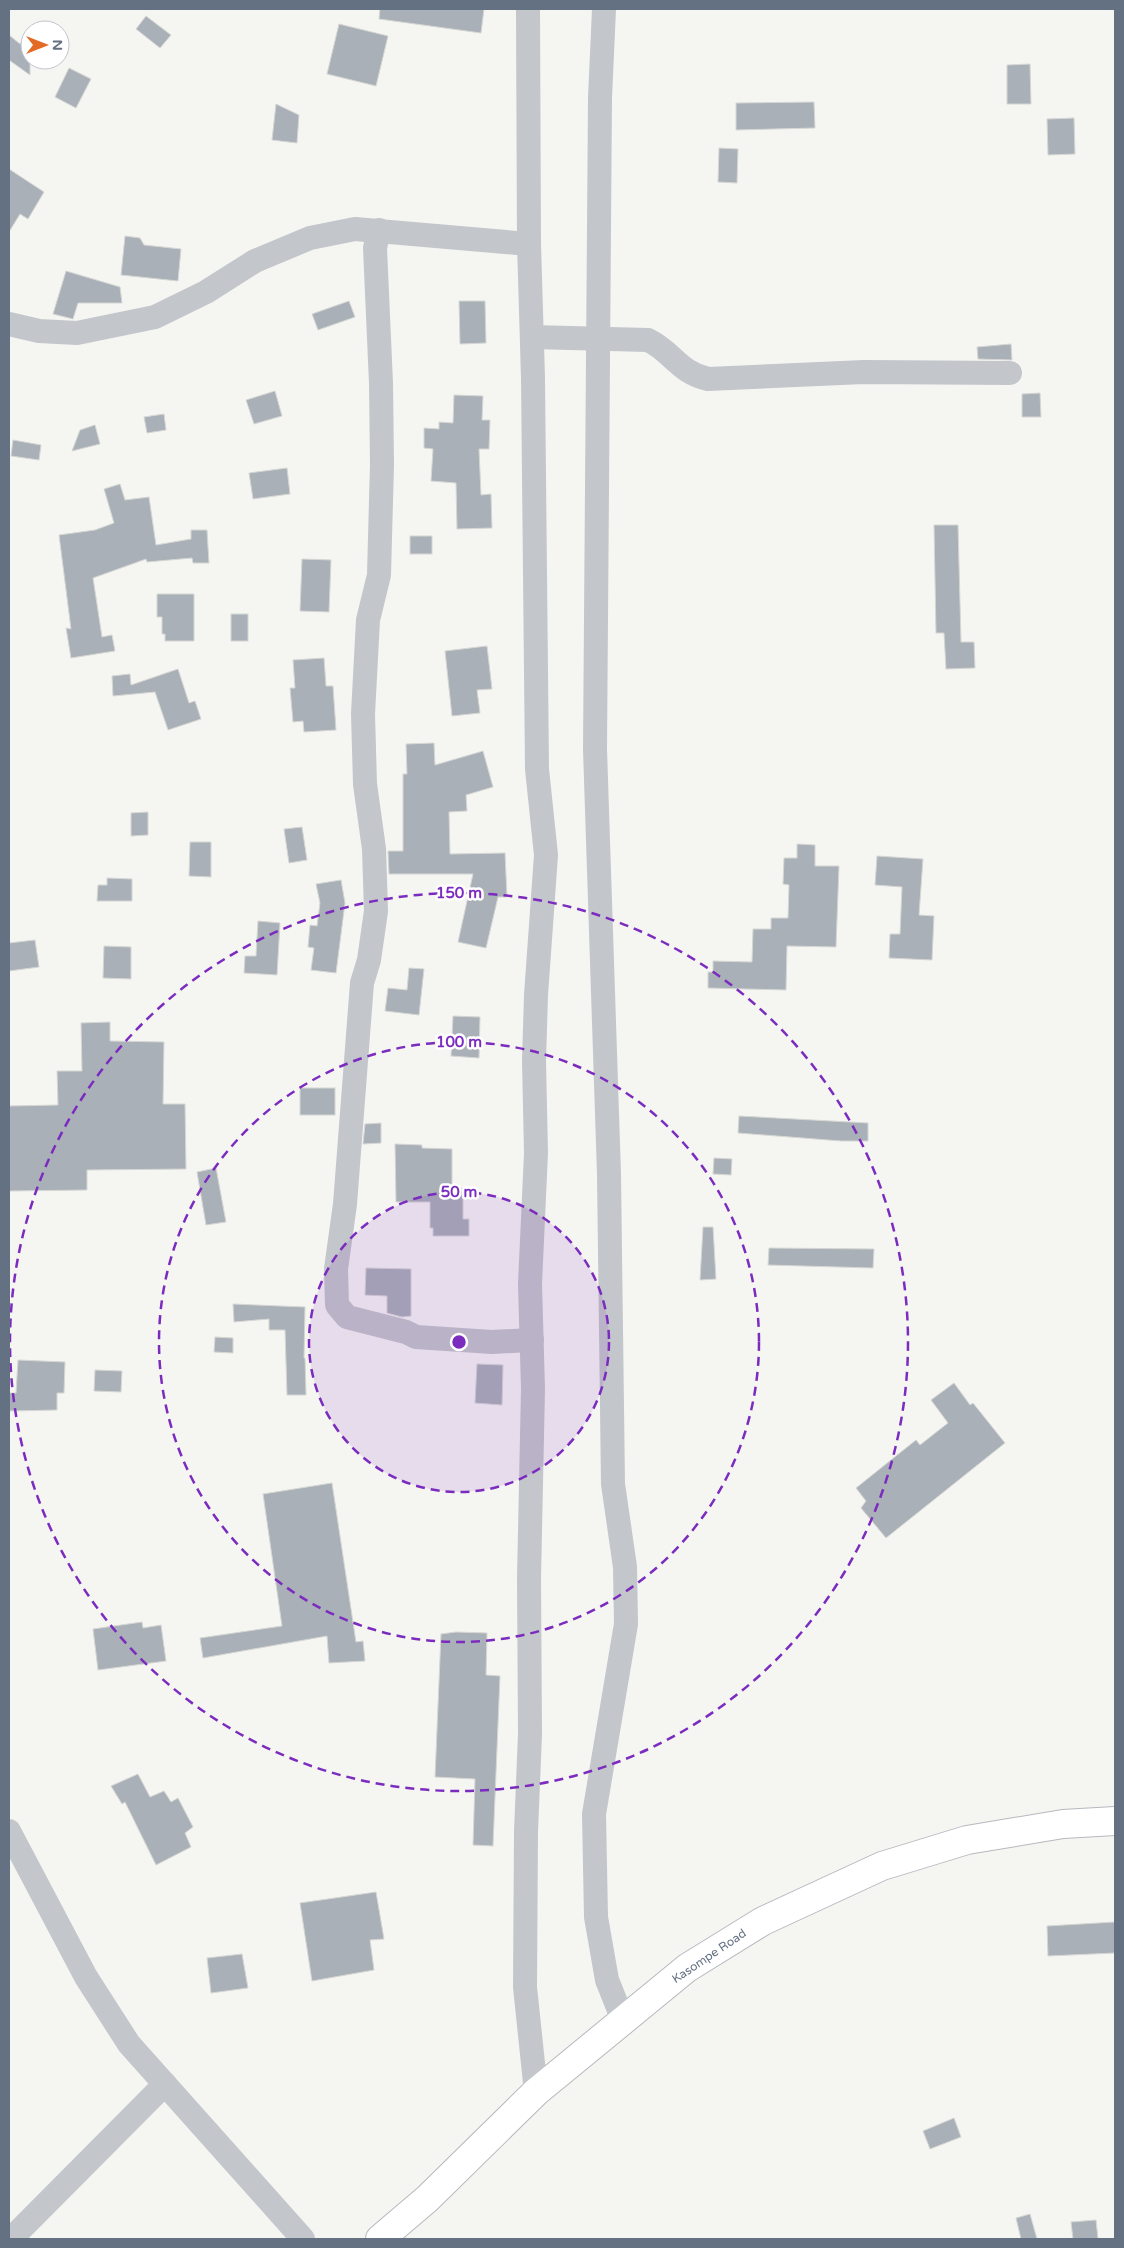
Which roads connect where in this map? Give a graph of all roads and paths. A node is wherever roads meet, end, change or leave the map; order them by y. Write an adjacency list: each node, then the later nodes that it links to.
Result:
1 (528, 9): 4 (street)
2 (604, 9): 7 (street)
3 (379, 230): 4 (street); 5 (street); 9 (street)
4 (529, 244): 6 (street)
5 (9, 324)
6 (532, 337): 7 (street); 9 (street)
7 (597, 339): 8 (street); 12 (street)
8 (1010, 373)
9 (532, 1340): 14 (street)
10 (1115, 1821): 12 (street, Kasompe Road)
11 (9, 1831): 13 (street)
12 (623, 2020): 14 (street, Kasompe Road)
13 (165, 2084): 15 (street); 16 (street)
14 (536, 2092): 17 (street, Kasompe Road)
15 (10, 2239)
16 (302, 2239)
17 (380, 2239)

